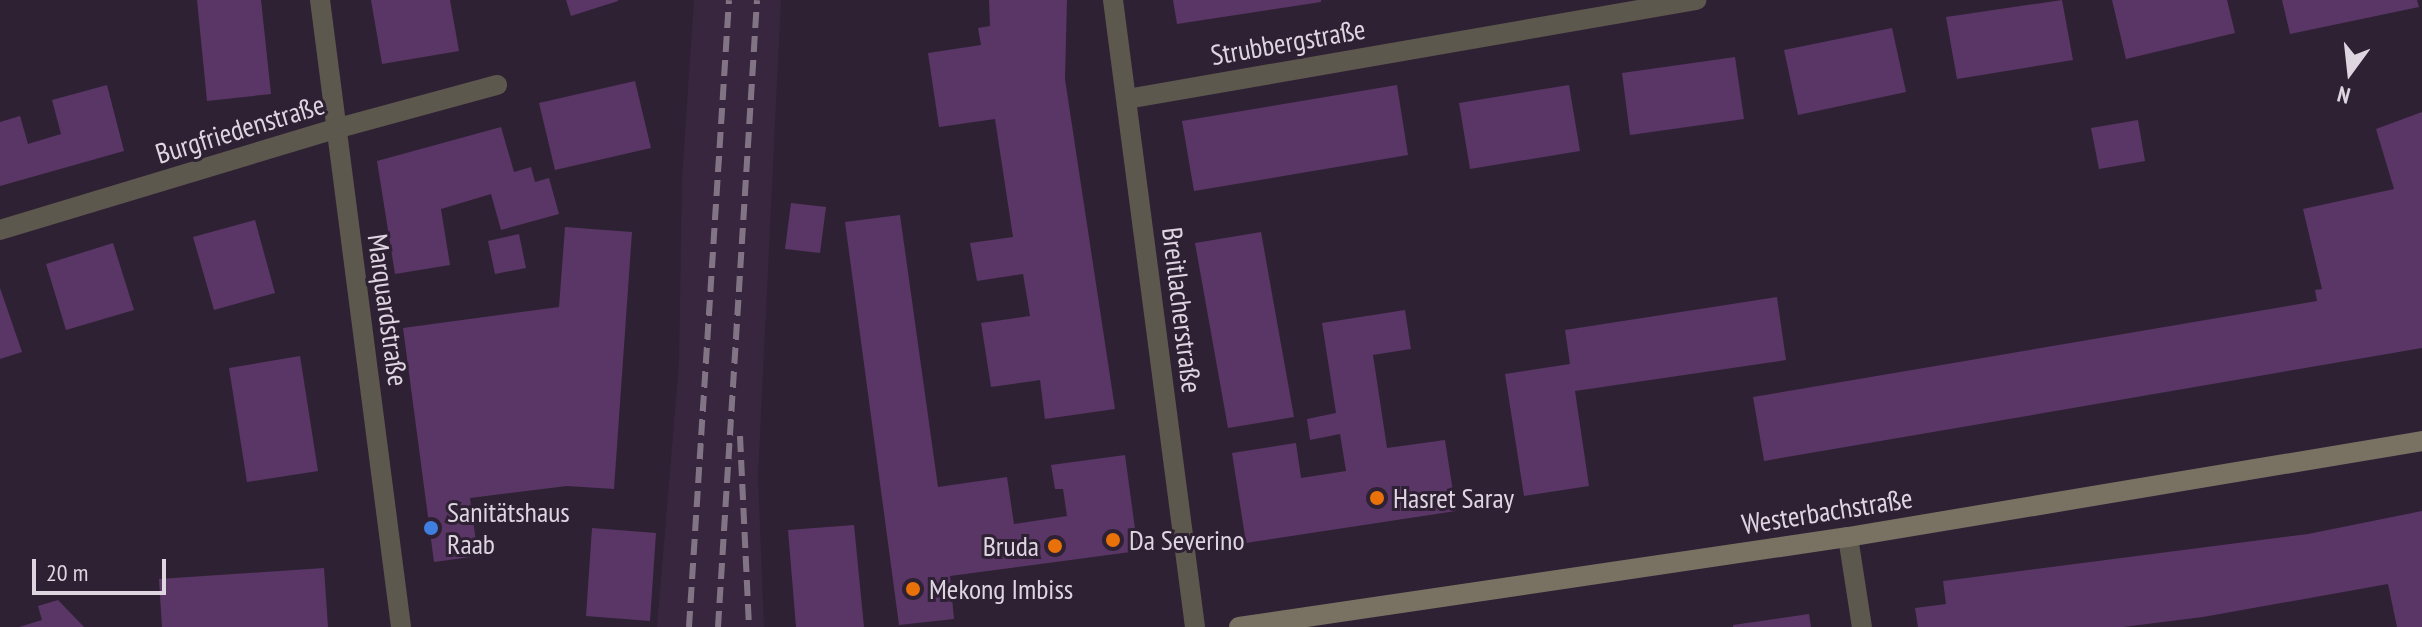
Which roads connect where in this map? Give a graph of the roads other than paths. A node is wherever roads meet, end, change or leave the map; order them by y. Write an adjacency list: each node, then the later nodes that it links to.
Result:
1 (320, 0): 6 (street, Marquardstraße)
2 (1113, 0): 5 (street, Breitlacherstraße)
3 (1696, 0): 5 (street, Strubbergstraße)
4 (497, 85): 6 (street, Burgfriedenstraße)
5 (1127, 99): 11 (street, Breitlacherstraße)
6 (335, 129): 7 (street, Burgfriedenstraße); 10 (street, Marquardstraße)
7 (0, 230)
8 (2422, 441): 9 (street, Westerbachstraße)
9 (1848, 537): 12 (street, Westerbachstraße); 13 (street)
10 (401, 627)
11 (1195, 627)
12 (1239, 627)
13 (1862, 627)

